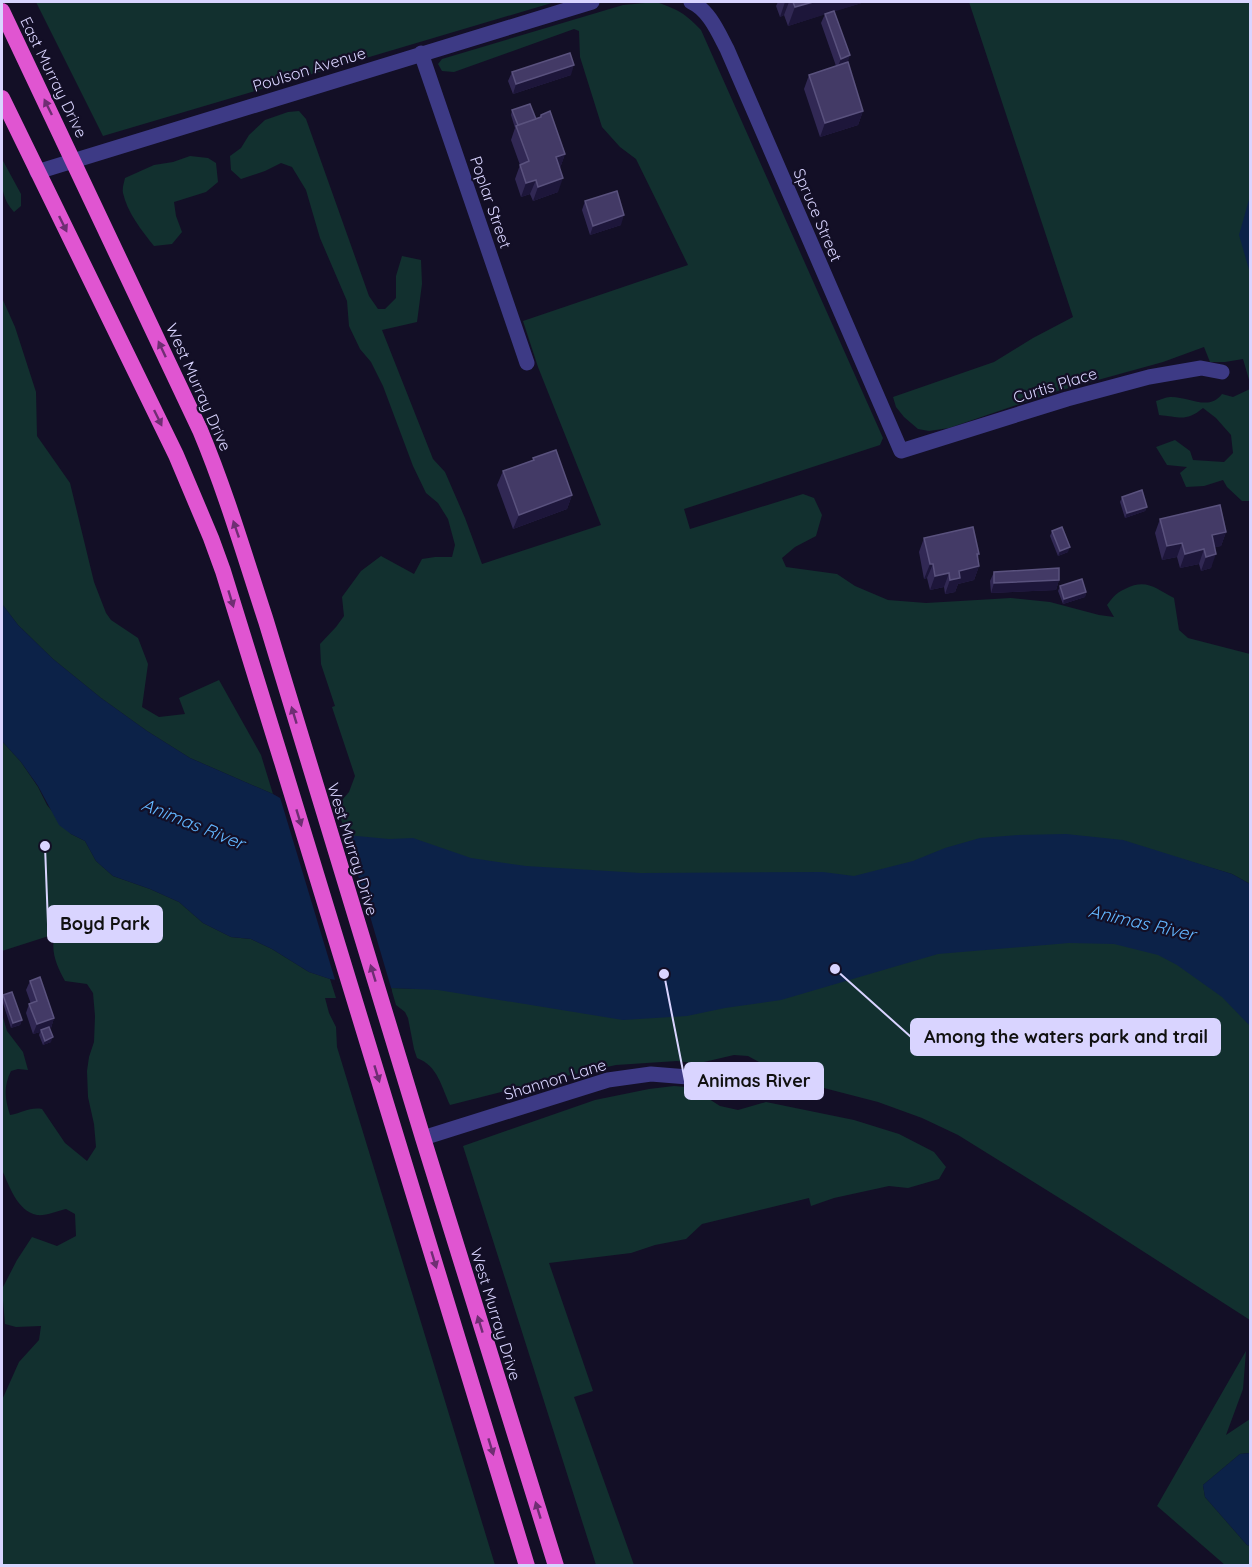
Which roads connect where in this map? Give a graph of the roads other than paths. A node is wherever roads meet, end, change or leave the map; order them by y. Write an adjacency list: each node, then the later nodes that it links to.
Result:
1 (592, 2): 4 (street, Poulson Avenue)
2 (691, 2): 10 (street, Spruce Street)
3 (2, 11): 6 (highway, East Murray Drive, one-way to 3)
4 (421, 53): 6 (street, Poulson Avenue); 8 (street, Poplar Street)
5 (2, 98): 7 (highway)
6 (73, 160): 7 (street, Poulson Avenue); 12 (highway, West Murray Drive, one-way to 6)
7 (37, 172): 13 (highway, one-way to 13)
8 (527, 363)
9 (1222, 372): 10 (street, Curtis Place)
10 (901, 451)
11 (737, 1081): 12 (street, Shannon Lane)
12 (423, 1138): 14 (highway, West Murray Drive, one-way to 12)
13 (527, 1566)
14 (556, 1566)

